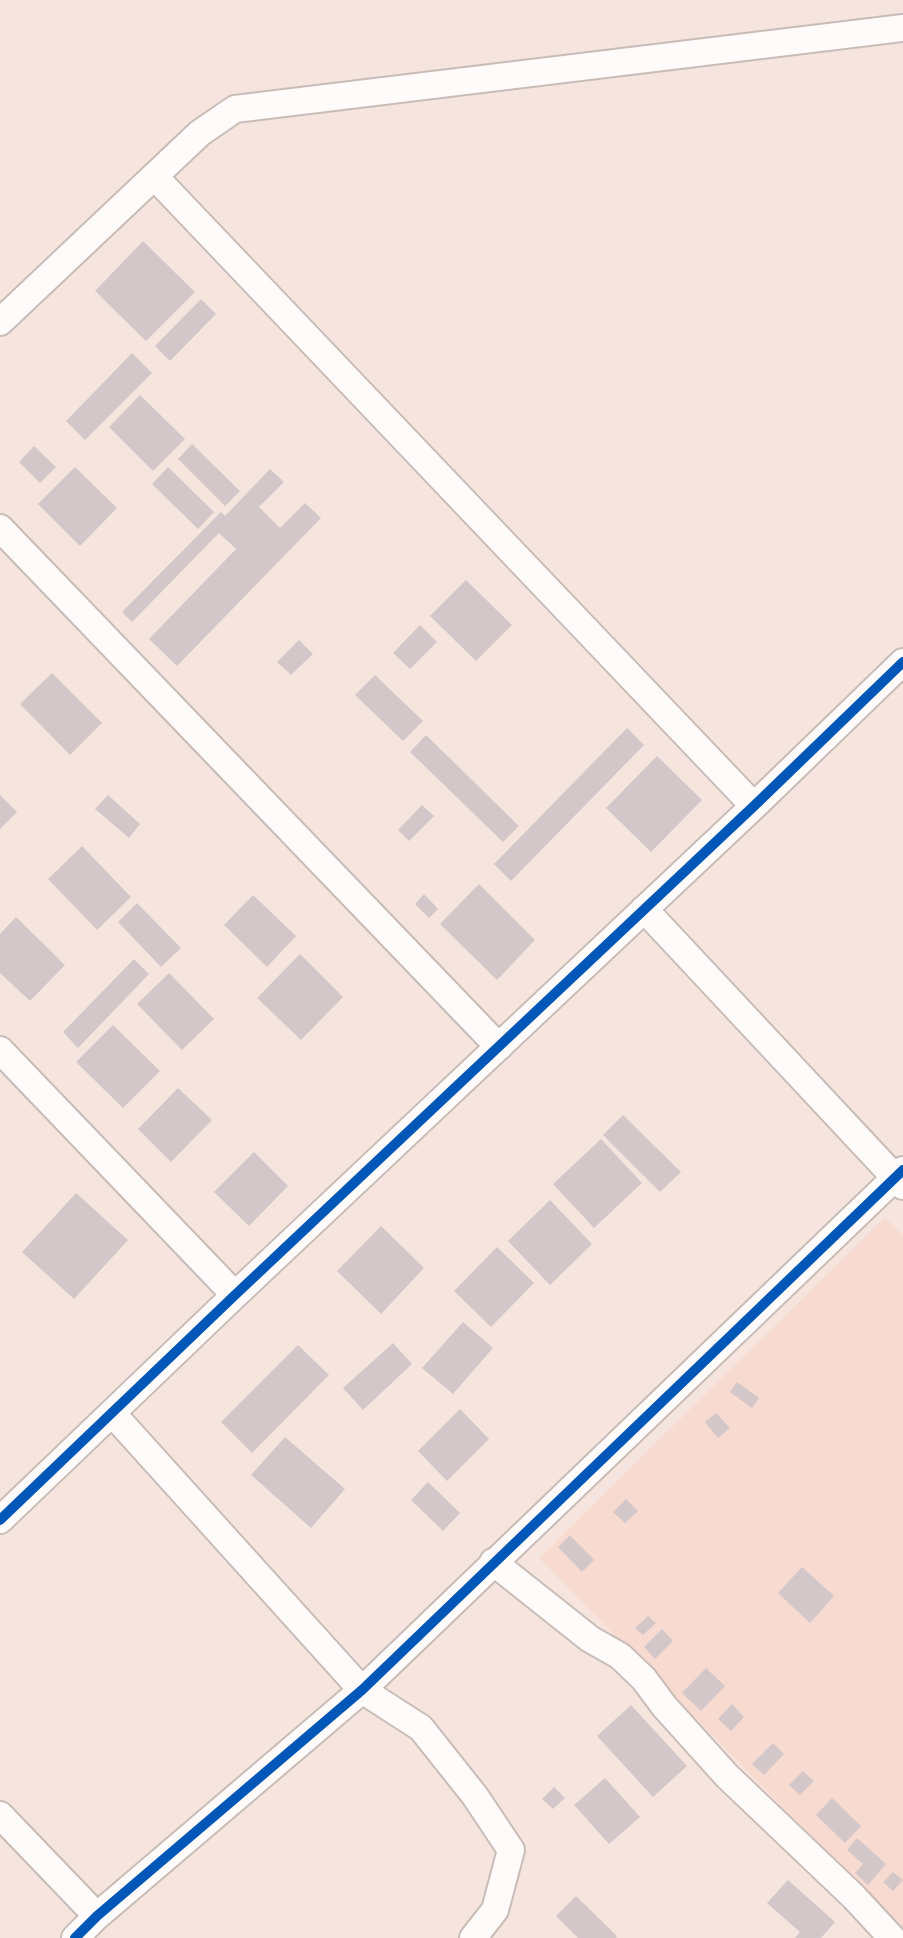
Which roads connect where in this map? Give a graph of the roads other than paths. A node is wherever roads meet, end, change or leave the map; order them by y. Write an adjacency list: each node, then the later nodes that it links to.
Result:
1 (903, 28): 2 (street)
2 (155, 177): 3 (street); 6 (street)
3 (0, 322)
4 (0, 528): 8 (street)
5 (903, 662): 6 (street)
6 (754, 806): 7 (street)
7 (644, 909): 8 (street); 10 (street)
8 (499, 1047): 11 (street)
9 (0, 1050): 11 (street)
10 (900, 1178): 14 (street)
11 (235, 1295): 12 (street)
12 (112, 1413): 13 (street); 15 (street)
13 (0, 1520)
14 (493, 1562): 15 (street); 20 (street)
15 (362, 1690): 17 (street); 19 (street)
16 (0, 1815): 17 (street)
17 (97, 1916): 18 (street)
18 (75, 1938)
19 (473, 1938)
20 (892, 1938)

